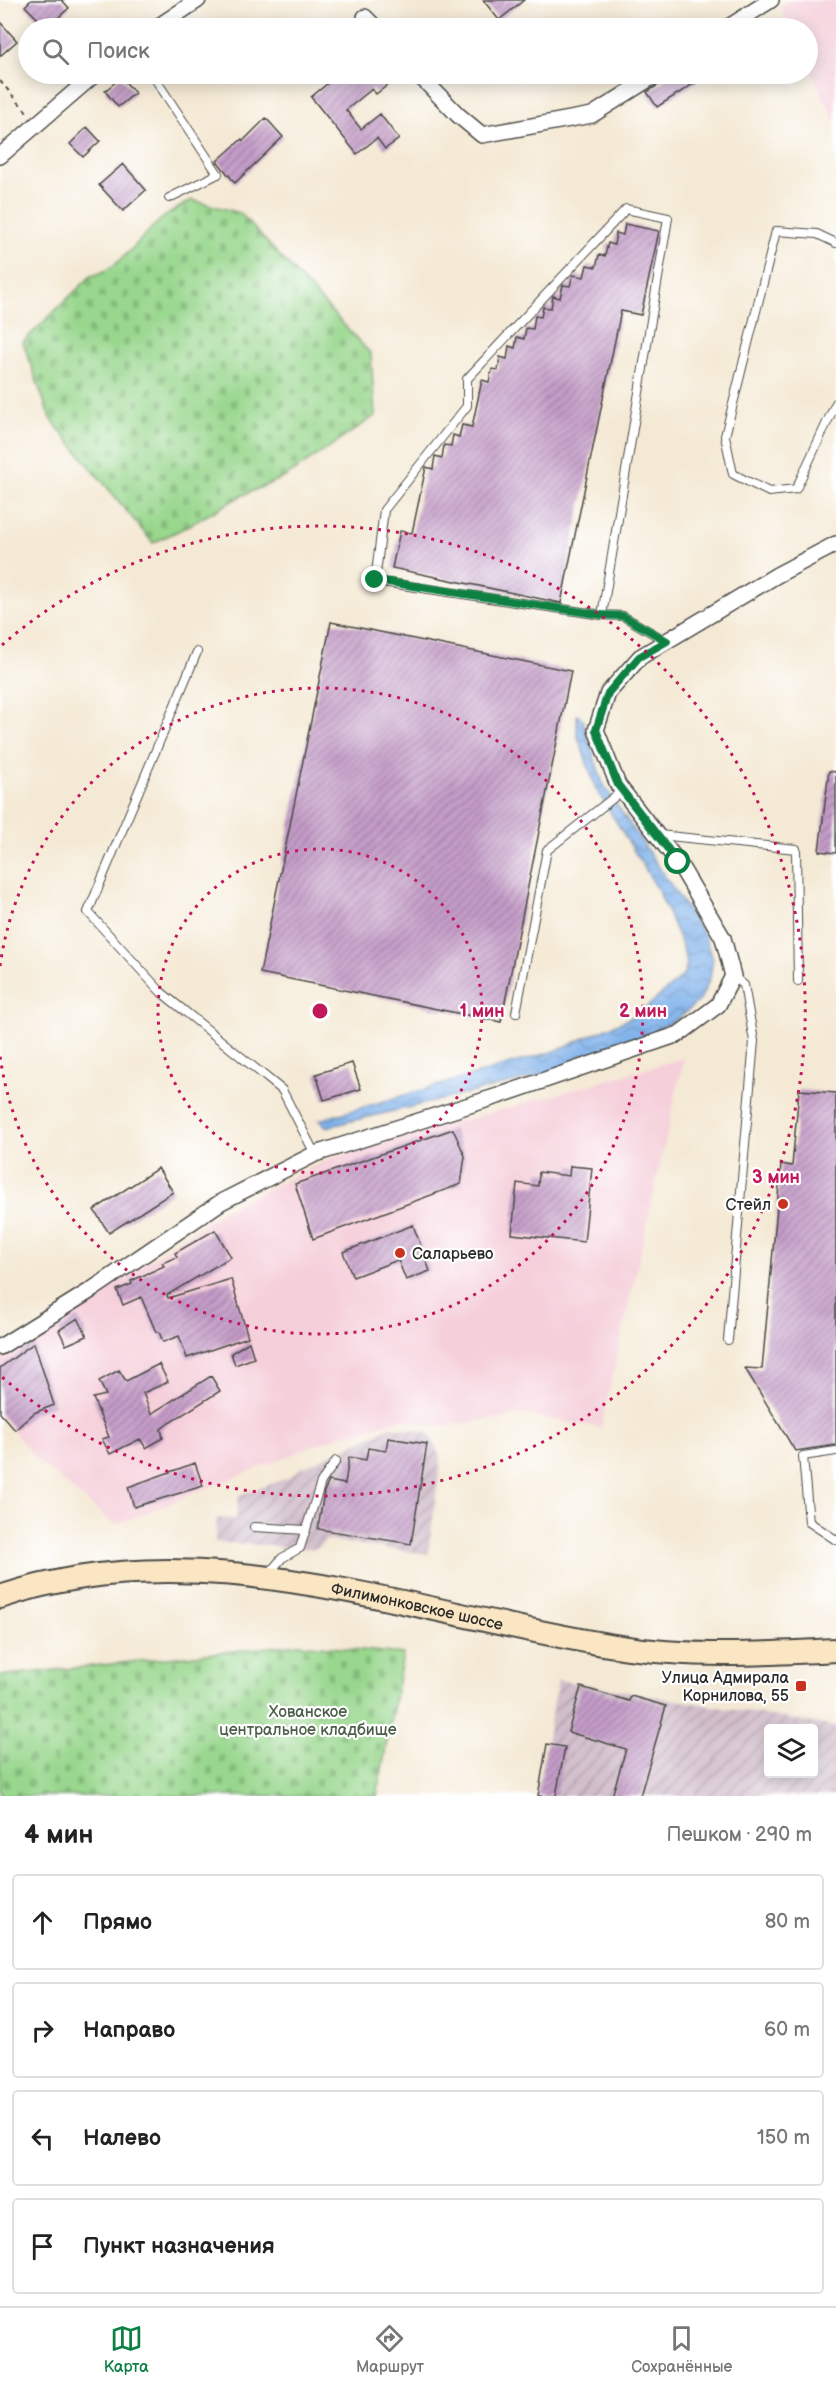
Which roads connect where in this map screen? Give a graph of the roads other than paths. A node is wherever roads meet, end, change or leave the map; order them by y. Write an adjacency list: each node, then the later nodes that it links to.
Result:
1 (198, 0): 3 (street)
2 (771, 0): 4 (street)
3 (171, 18)
4 (743, 18)
5 (83, 84): 9 (street)
6 (159, 84): 10 (lane)
7 (428, 84): 8 (street)
8 (641, 84)
9 (0, 156)
10 (169, 198)
11 (836, 243): 12 (lane)
12 (836, 403)
13 (836, 544): 15 (street)
14 (602, 615): 14 (lane); 15 (lane)
15 (667, 641): 17 (street)
16 (197, 652): 22 (lane)
17 (622, 791): 18 (street); 21 (lane)
18 (655, 835): 19 (street); 20 (lane)
19 (733, 976): 22 (street); 23 (lane)
20 (798, 981)
21 (516, 1013)
22 (315, 1154): 24 (street)
23 (728, 1340)
24 (0, 1347)
25 (836, 1451): 29 (lane)
26 (336, 1461): 28 (lane)
27 (254, 1527): 28 (lane)
28 (306, 1530): 30 (lane)
29 (836, 1540)
30 (266, 1577): 31 (main road, Филимонковское шоссе); 32 (main road, Филимонковское шоссе)
31 (0, 1597)
32 (836, 1650)

